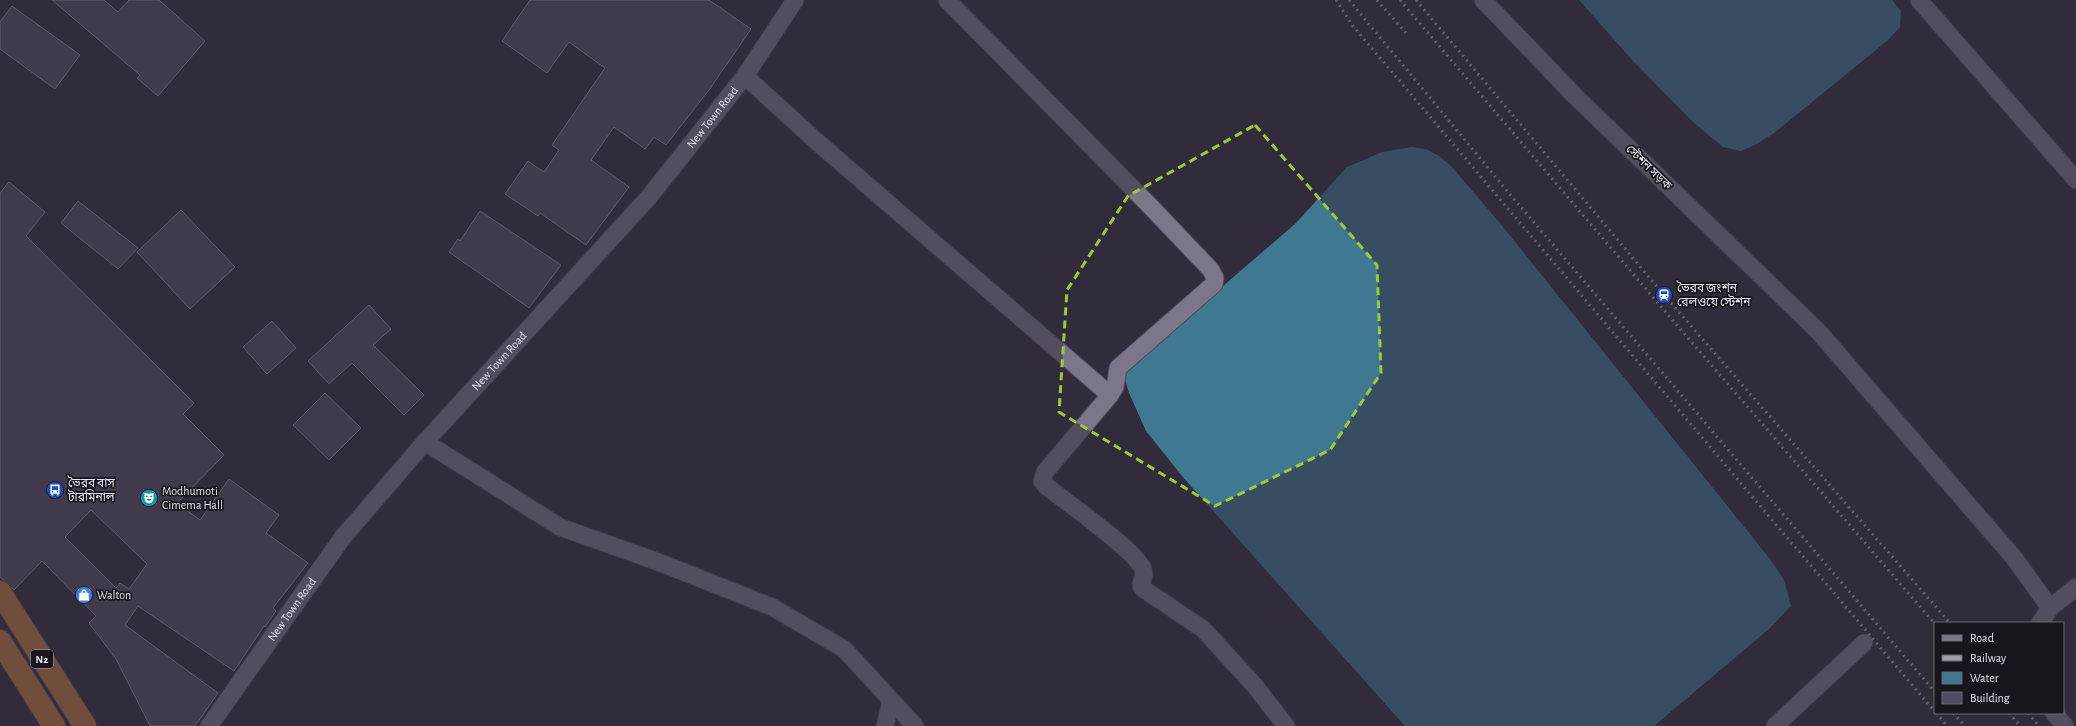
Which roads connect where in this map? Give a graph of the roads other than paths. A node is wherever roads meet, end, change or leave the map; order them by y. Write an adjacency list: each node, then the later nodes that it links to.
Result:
1 (795, 0): 5 (street, New Town Road)
2 (947, 0): 7 (street)
3 (1483, 0): 11 (street, স্টেশন সড়ক)
4 (1919, 0): 6 (street)
5 (745, 76): 7 (street); 8 (street, New Town Road)
6 (2076, 180)
7 (1110, 395): 22 (street)
8 (425, 442): 15 (street); 19 (street, New Town Road)
9 (2076, 587): 11 (street)
10 (0, 592): 18 (highway, N2)
11 (2050, 608): 12 (street)
12 (2041, 622)
13 (0, 641): 17 (highway, N2)
14 (1864, 643): 23 (street)
15 (891, 701): 20 (street); 21 (street)
16 (2055, 714): 24 (street)
17 (54, 726)
18 (85, 726)
19 (209, 726)
20 (885, 726)
21 (915, 726)
22 (1286, 726)
23 (1775, 726)
24 (2065, 726)

